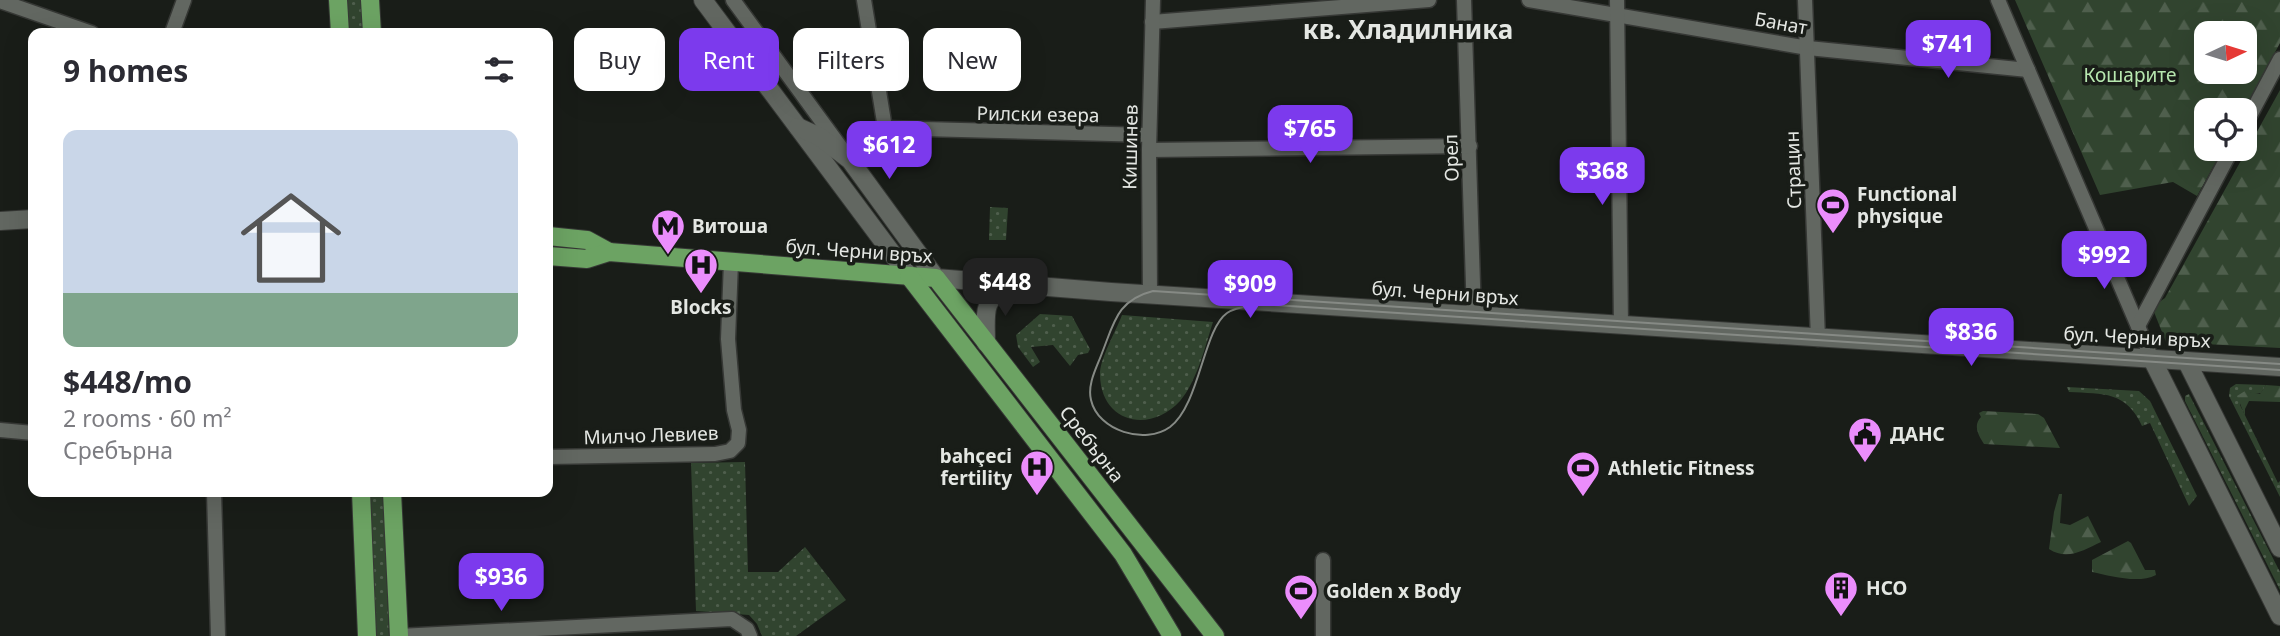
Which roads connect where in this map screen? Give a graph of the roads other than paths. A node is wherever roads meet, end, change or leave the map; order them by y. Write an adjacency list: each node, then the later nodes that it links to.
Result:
1 (184, 0): 18 (street)
2 (338, 0): 19 (main road)
3 (370, 0): 20 (main road)
4 (703, 0): 25 (main road)
5 (733, 0): 29 (street)
6 (864, 0): 26 (street)
7 (1153, 0): 16 (street, Кишинев)
8 (1429, 0): 14 (street)
9 (1464, 0): 28 (street, Орел)
10 (1529, 0): 15 (street, Банат)
11 (1805, 0): 21 (street, Страцин)
12 (1998, 0): 23 (street)
13 (0, 1): 17 (street)
14 (1312, 5): 16 (street)
15 (1617, 7): 21 (street, Банат); 42 (street)
16 (1152, 22): 27 (street, Кишинев)
17 (78, 28)
18 (174, 28)
19 (340, 28)
20 (372, 28)
21 (1808, 48): 23 (street, Банат); 44 (street, Страцин)
22 (2280, 59): 24 (street)
23 (2028, 70): 43 (street)
24 (2257, 102)
25 (798, 127): 29 (main road); 37 (main road)
26 (885, 128): 27 (street, Рилски езера); 29 (street)
27 (1149, 143): 28 (street, Рилски езера); 40 (street, Кишинев)
28 (1470, 146): 41 (street, Орел)
29 (849, 160): 38 (main road)
30 (2226, 161): 43 (street)
31 (28, 219): 32 (main road)
32 (0, 221)
33 (553, 237): 34 (main road, бул. Черни връх)
34 (609, 252): 35 (main road, бул. Черни връх); 36 (main road, бул. Черни връх)
35 (553, 256)
36 (731, 262): 37 (main road, бул. Черни връх); 51 (street, Милчо Левиев)
37 (909, 276): 38 (main road, бул. Черни връх); 62 (main road)
38 (936, 278): 39 (main road, бул. Черни връх); 45 (main road, Сребърна)
39 (1009, 284): 40 (main road, бул. Черни връх); 45 (main road)
40 (1150, 294): 41 (main road, бул. Черни връх)
41 (1474, 316): 42 (main road, бул. Черни връх)
42 (1621, 325): 44 (main road, бул. Черни връх)
43 (2138, 326): 46 (street)
44 (1818, 339): 46 (main road, бул. Черни връх)
45 (986, 343): 63 (main road, Сребърна)
46 (2152, 359): 47 (main road, бул. Черни връх); 57 (main road)
47 (2187, 362): 48 (main road, бул. Черни връх); 55 (main road)
48 (2280, 367)
49 (0, 430): 50 (street)
50 (28, 433)
51 (553, 457)
52 (214, 497): 58 (street)
53 (361, 497): 59 (main road)
54 (392, 497): 60 (main road)
55 (2280, 548)
56 (1323, 560): 64 (street)
57 (2280, 616)
58 (219, 636)
59 (367, 636)
60 (399, 636): 61 (street)
61 (750, 636)
62 (1172, 636)
63 (1215, 636)
64 (1323, 636)

